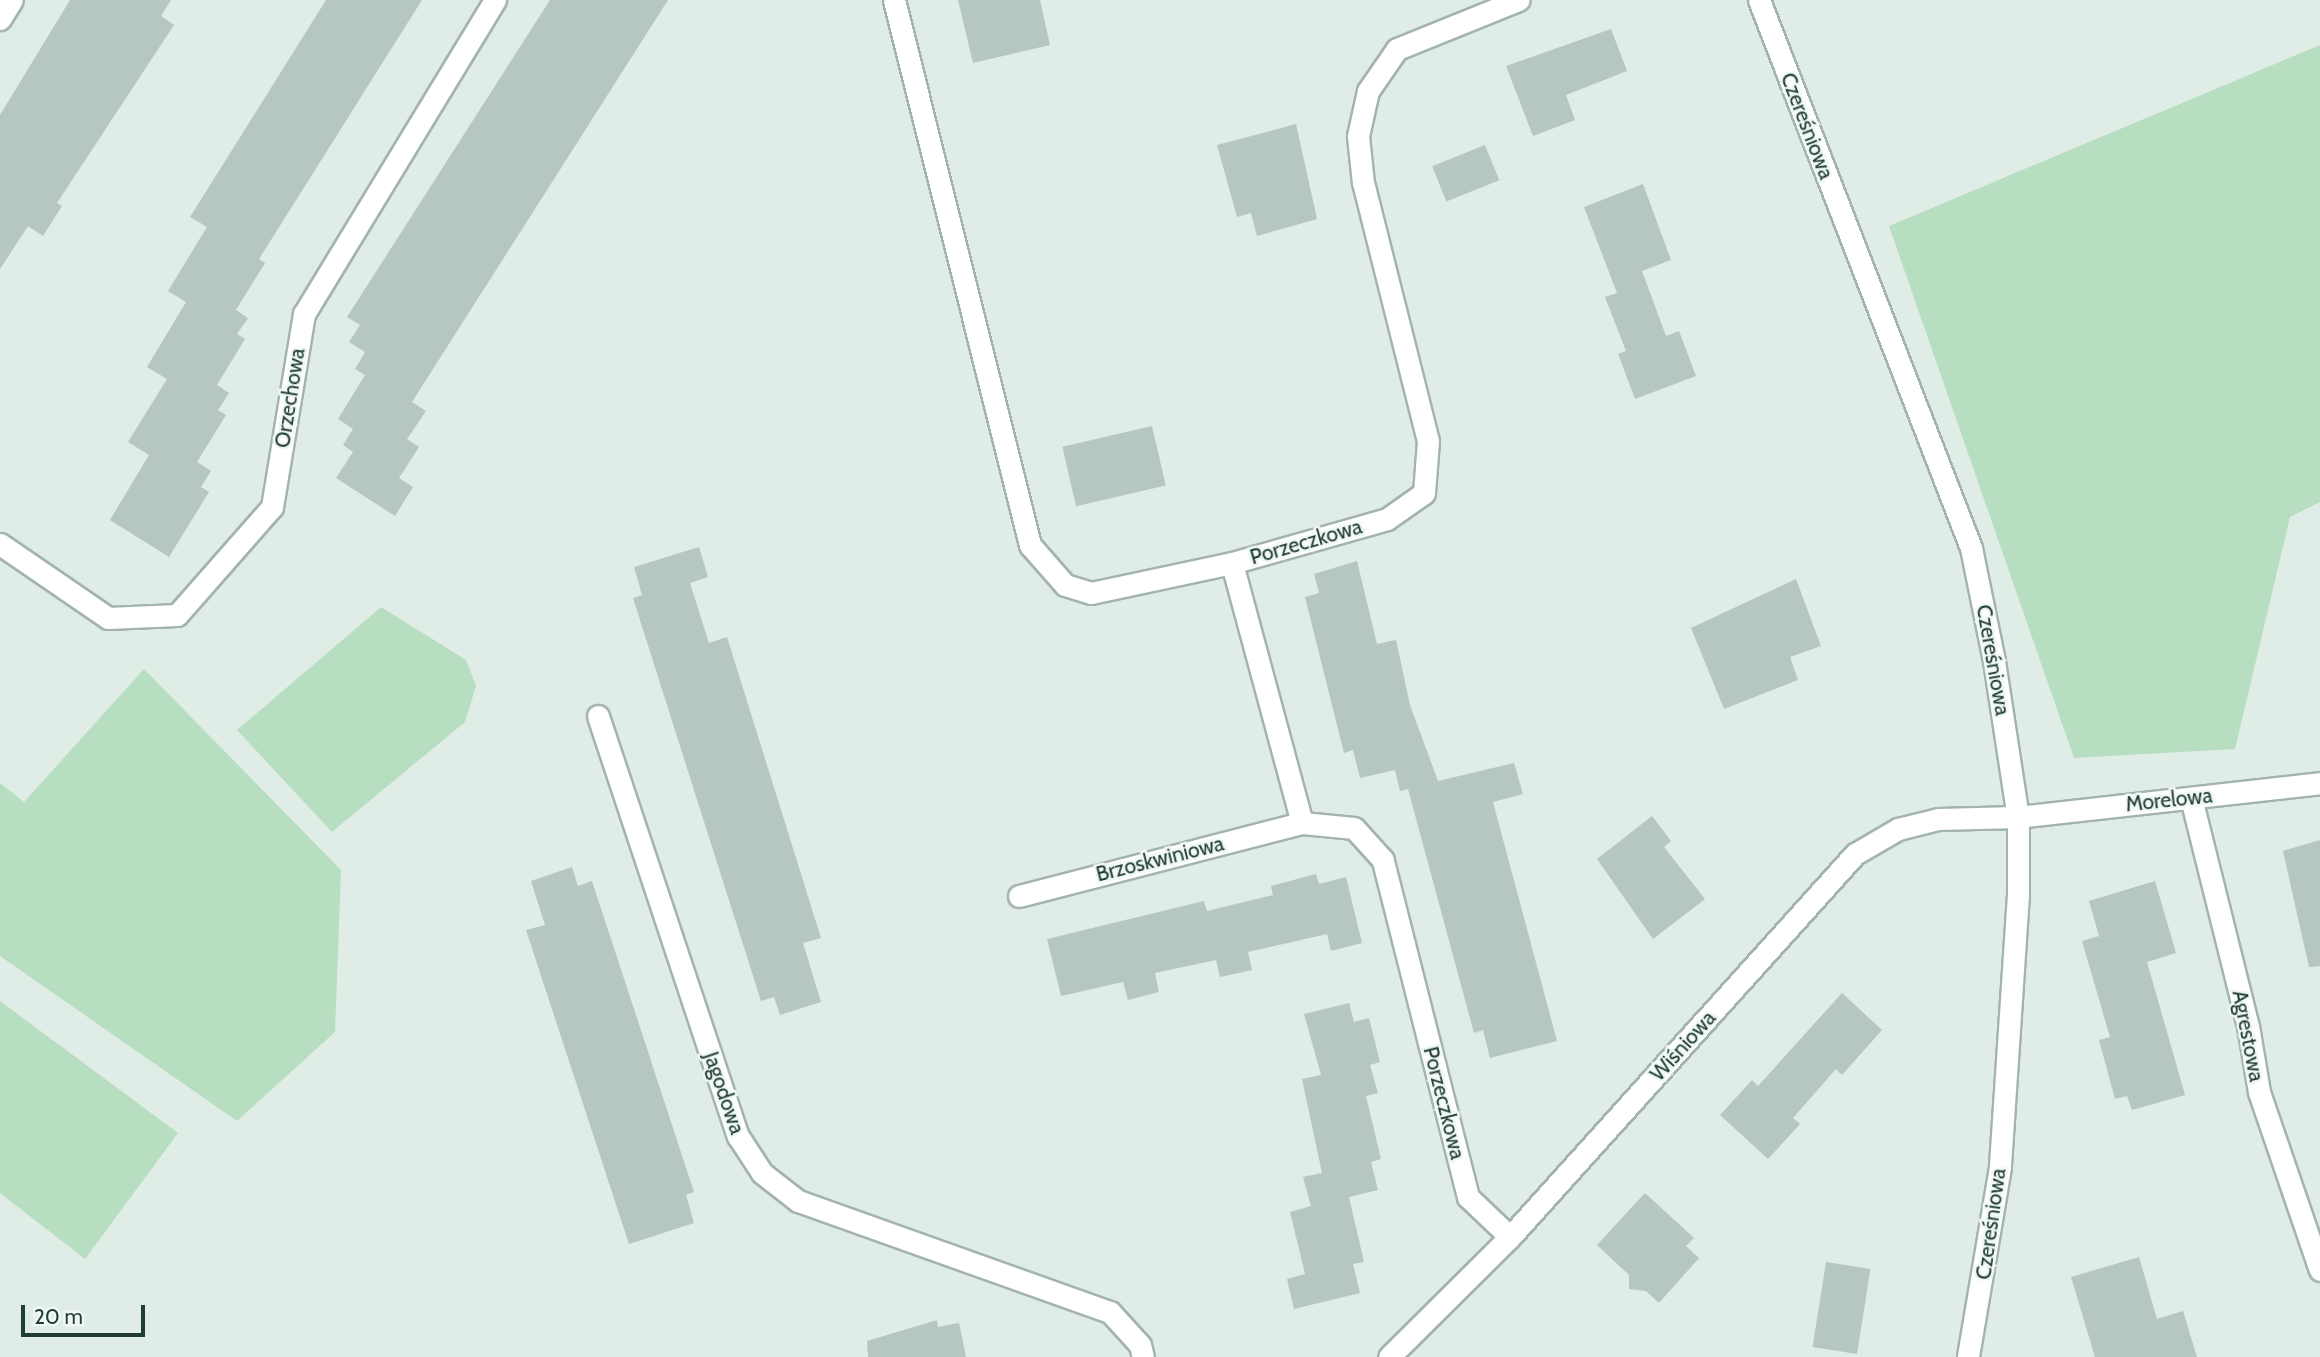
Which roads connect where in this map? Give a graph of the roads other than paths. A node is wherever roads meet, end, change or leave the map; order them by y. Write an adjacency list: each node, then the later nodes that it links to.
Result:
1 (12, 0): 6 (street)
2 (495, 0): 7 (street, Orzechowa)
3 (894, 0): 8 (street)
4 (1518, 0): 8 (street, Porzeczkowa)
5 (1759, 0): 12 (street, Czereśniowa)
6 (0, 19)
7 (0, 544)
8 (1232, 563): 13 (street, Porzeczkowa)
9 (598, 716): 17 (street, Jagodowa)
10 (2320, 783): 11 (street, Morelowa)
11 (2191, 798): 12 (street, Morelowa); 16 (street, Agrestowa)
12 (2018, 817): 15 (street, Wiśniowa); 19 (street, Czereśniowa)
13 (1302, 823): 14 (street, Brzoskwiniowa); 15 (street, Porzeczkowa)
14 (1018, 896)
15 (1510, 1237): 18 (street, Wiśniowa)
16 (2320, 1270)
17 (1143, 1357)
18 (1389, 1357)
19 (1968, 1357)

